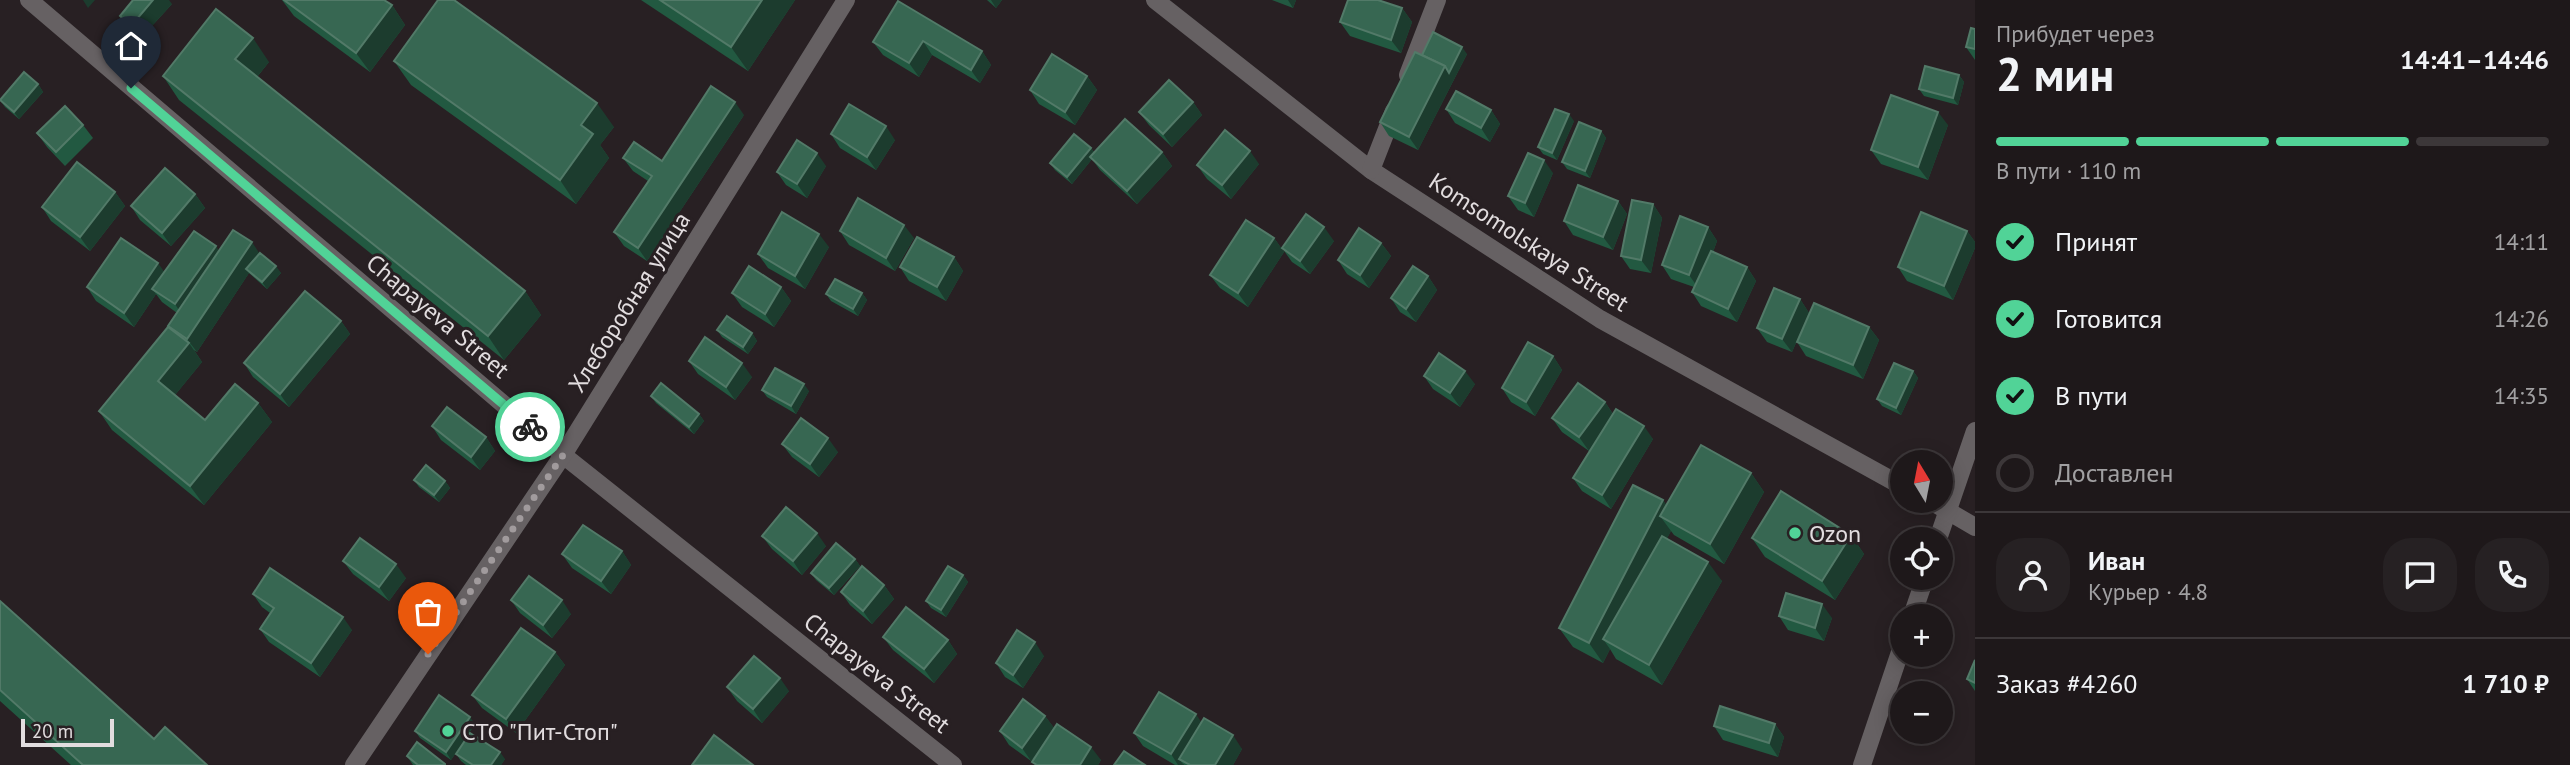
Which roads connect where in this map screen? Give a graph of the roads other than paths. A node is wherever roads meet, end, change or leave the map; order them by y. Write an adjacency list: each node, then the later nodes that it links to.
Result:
1 (29, 0): 7 (street, Chapayeva Street)
2 (846, 0): 7 (street, Хлеборобная улица)
3 (1155, 0): 5 (street, Komsomolskaya Street)
4 (1437, 0): 5 (street)
5 (1371, 170): 8 (street, Komsomolskaya Street)
6 (1975, 431): 9 (street)
7 (563, 455): 13 (street, Хлеборобная улица); 14 (street, Chapayeva Street)
8 (1890, 479)
9 (1953, 496)
10 (1951, 513): 11 (street)
11 (1975, 527)
12 (1895, 667): 15 (street)
13 (354, 765)
14 (953, 765)
15 (1862, 765)

